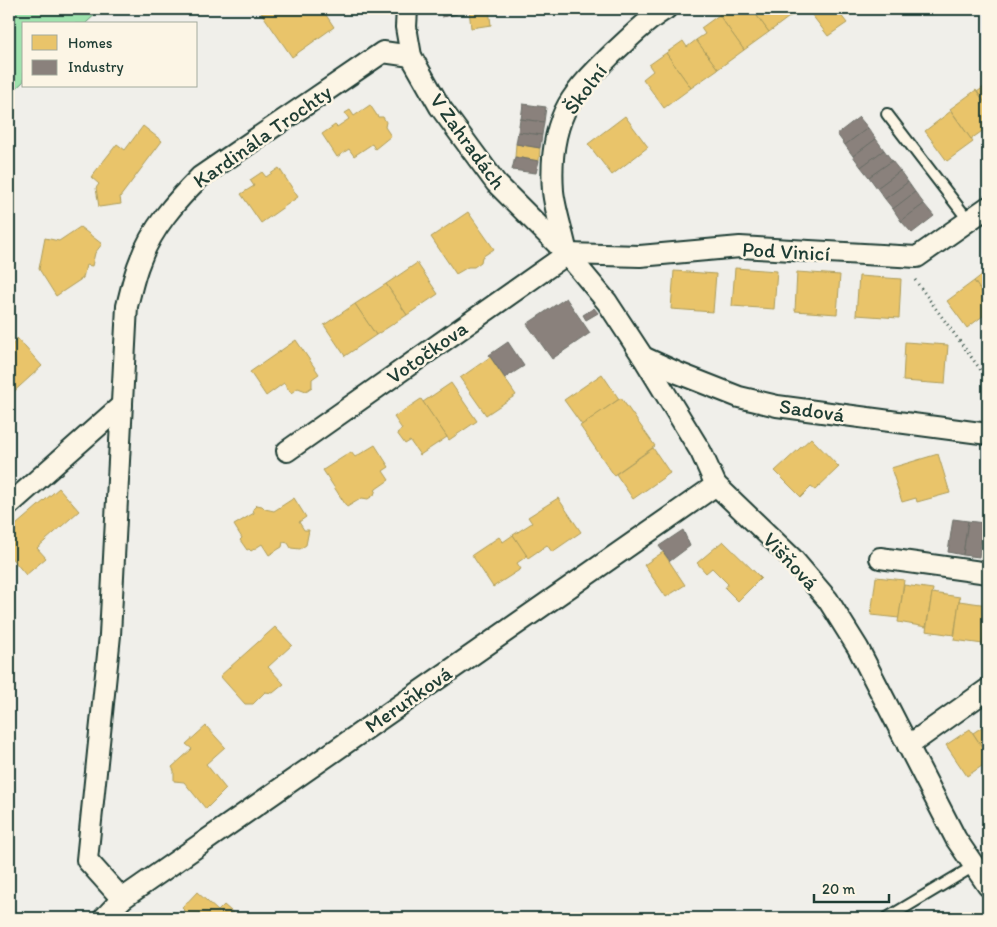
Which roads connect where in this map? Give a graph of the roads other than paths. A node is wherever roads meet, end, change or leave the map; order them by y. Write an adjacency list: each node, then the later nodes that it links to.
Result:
1 (407, 9): 3 (street, V Zahradách)
2 (666, 9): 7 (street, Školní)
3 (411, 56): 7 (street, V Zahradách); 9 (street, Kardinála Trochty)
4 (887, 114): 6 (lane)
5 (988, 207): 6 (street, Pod Vinicí)
6 (969, 221): 7 (street, Pod Vinicí)
7 (567, 254): 8 (street, Višňová); 11 (street, Votočkova)
8 (643, 356): 10 (street, Sadová); 12 (street, Višňová)
9 (122, 405): 13 (street); 20 (street, Kardinála Trochty)
10 (988, 434)
11 (287, 451)
12 (716, 485): 17 (street, Višňová); 20 (street, Meruňková)
13 (9, 505)
14 (880, 558): 15 (street)
15 (988, 573)
16 (988, 689): 17 (street)
17 (908, 746): 18 (street, Višňová)
18 (974, 866): 19 (street, Višňová); 22 (lane)
19 (988, 886)
20 (122, 899): 21 (street, Meruňková)
21 (104, 918)
22 (887, 918)

